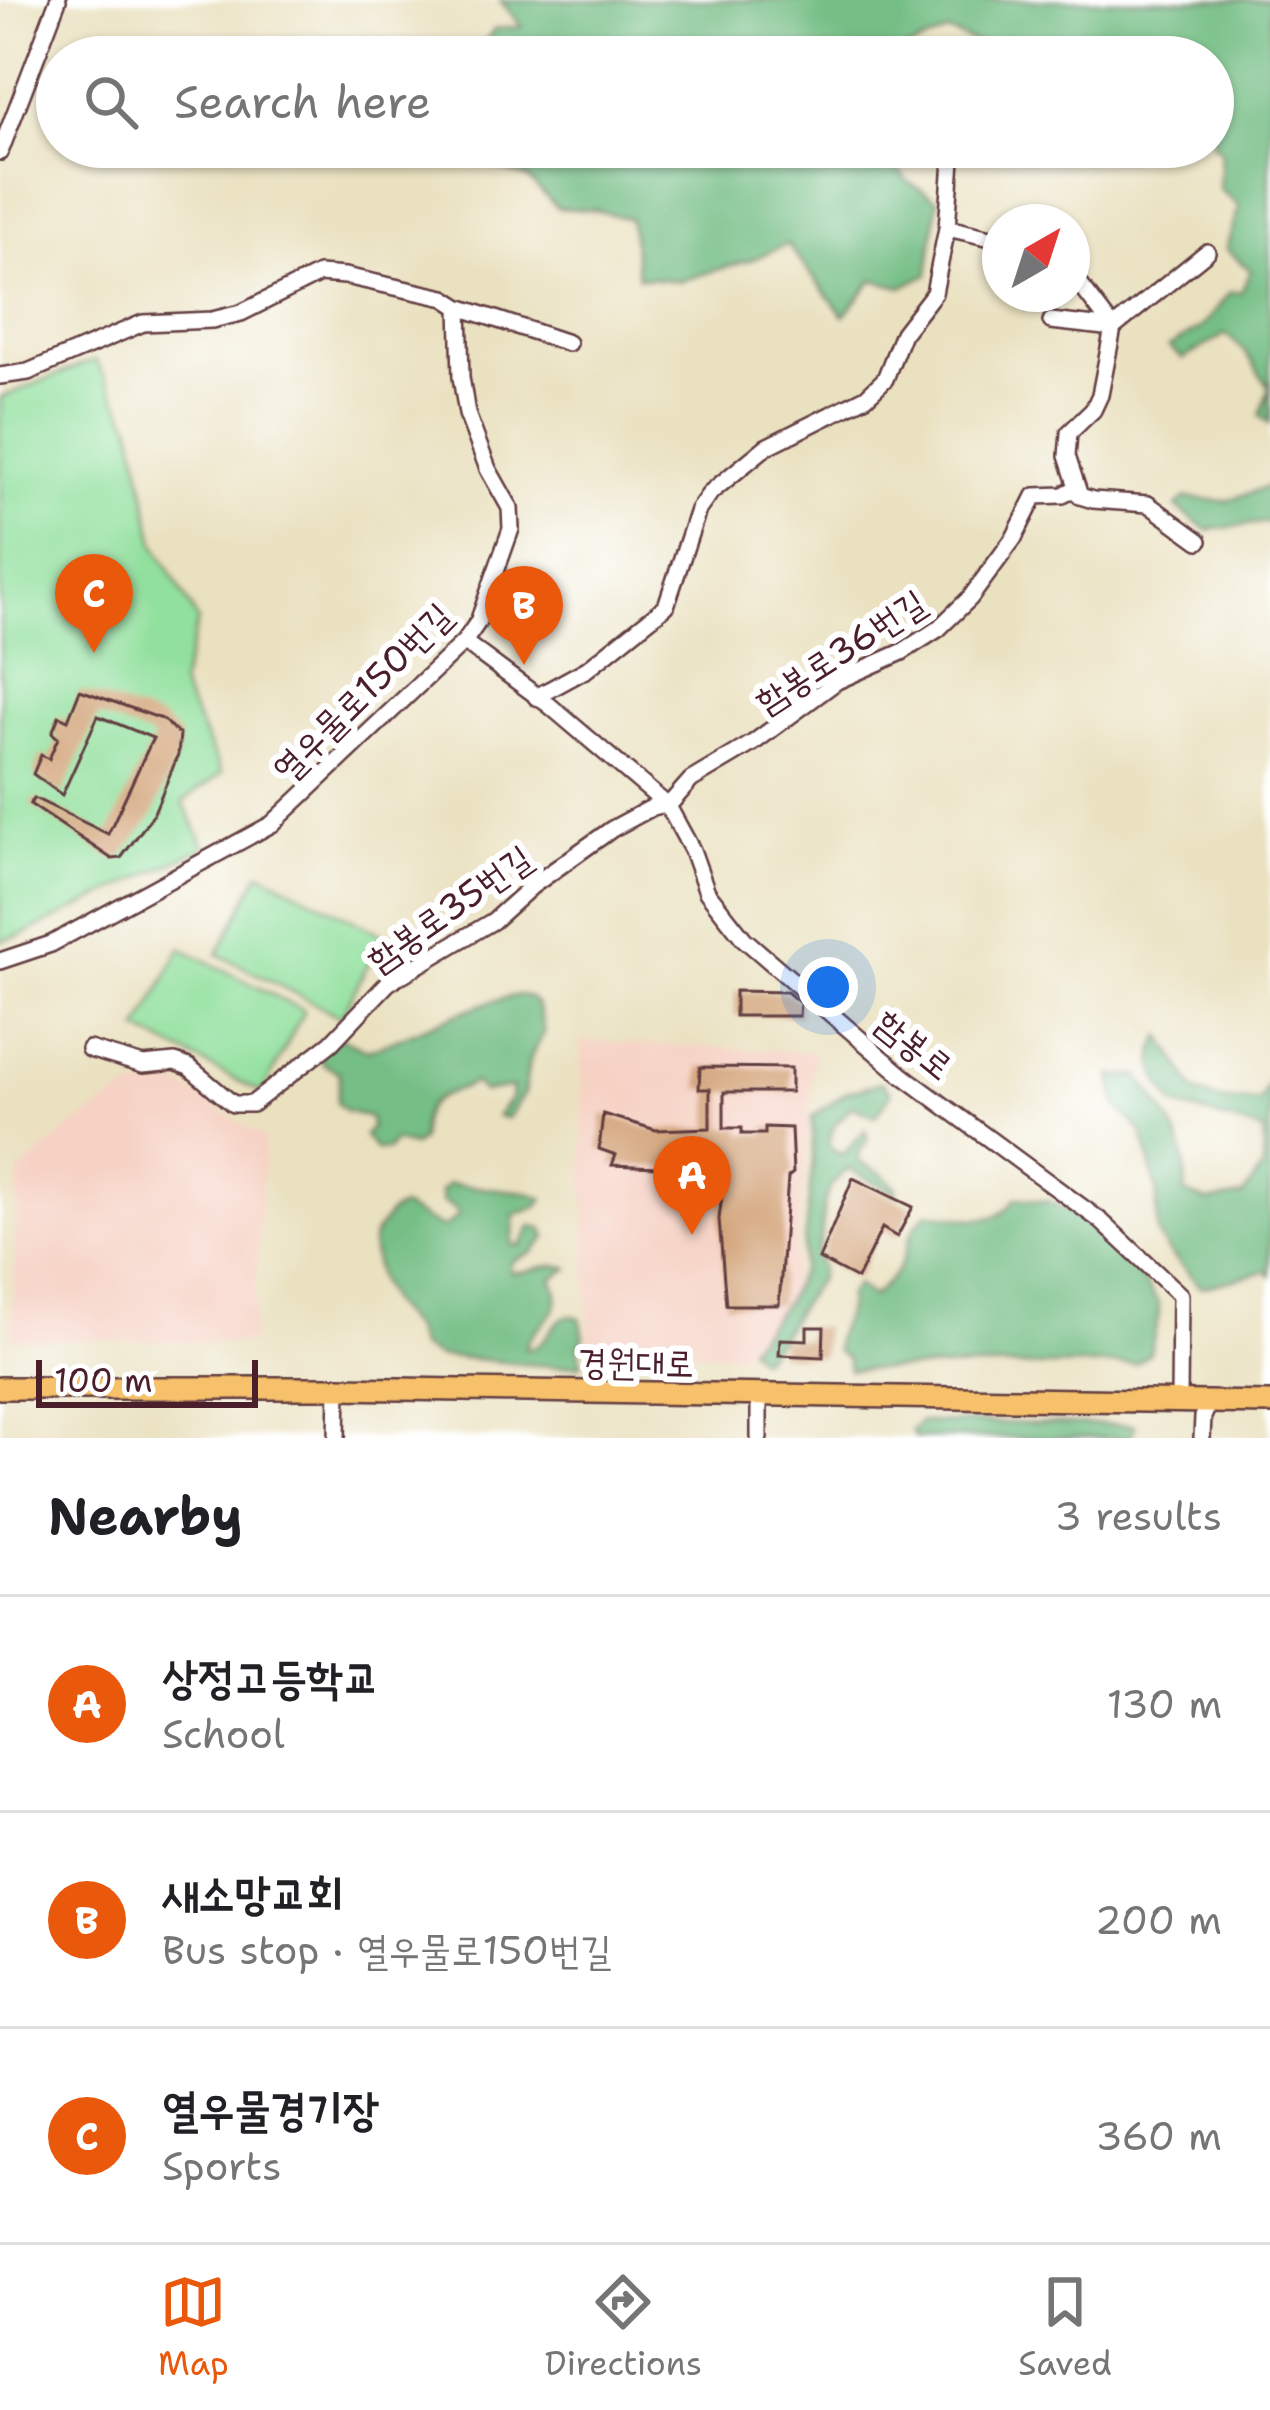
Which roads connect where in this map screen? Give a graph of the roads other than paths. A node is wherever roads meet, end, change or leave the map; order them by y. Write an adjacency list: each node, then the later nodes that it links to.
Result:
1 (58, 0): 2 (street)
2 (44, 36)
3 (36, 58): 4 (street)
4 (0, 152)
5 (951, 168): 6 (street)
6 (946, 229): 7 (street); 18 (street)
7 (982, 237)
8 (1207, 253): 12 (street)
9 (1090, 297): 12 (street)
10 (459, 307): 13 (street); 14 (street); 17 (street, 열우물로150번길)
11 (1051, 320): 12 (street)
12 (1114, 328): 15 (street)
13 (568, 343)
14 (0, 376)
15 (1076, 488): 16 (street); 19 (street, 함봉로36번길)
16 (1199, 541)
17 (464, 642): 18 (street, 함봉로); 20 (street, 열우물로150번길)
18 (536, 697): 19 (street, 함봉로)
19 (668, 806): 21 (street, 함봉로35번길); 25 (street, 함봉로)
20 (0, 961)
21 (89, 1048)
22 (0, 1388): 23 (main road, 경원대로)
23 (338, 1388): 24 (main road, 경원대로); 28 (street)
24 (759, 1398): 25 (main road, 경원대로); 29 (street)
25 (1179, 1402): 26 (main road, 경원대로)
26 (1209, 1403): 27 (main road, 경원대로); 30 (street)
27 (1270, 1403)
28 (337, 1438)
29 (759, 1438)
30 (1202, 1438)

